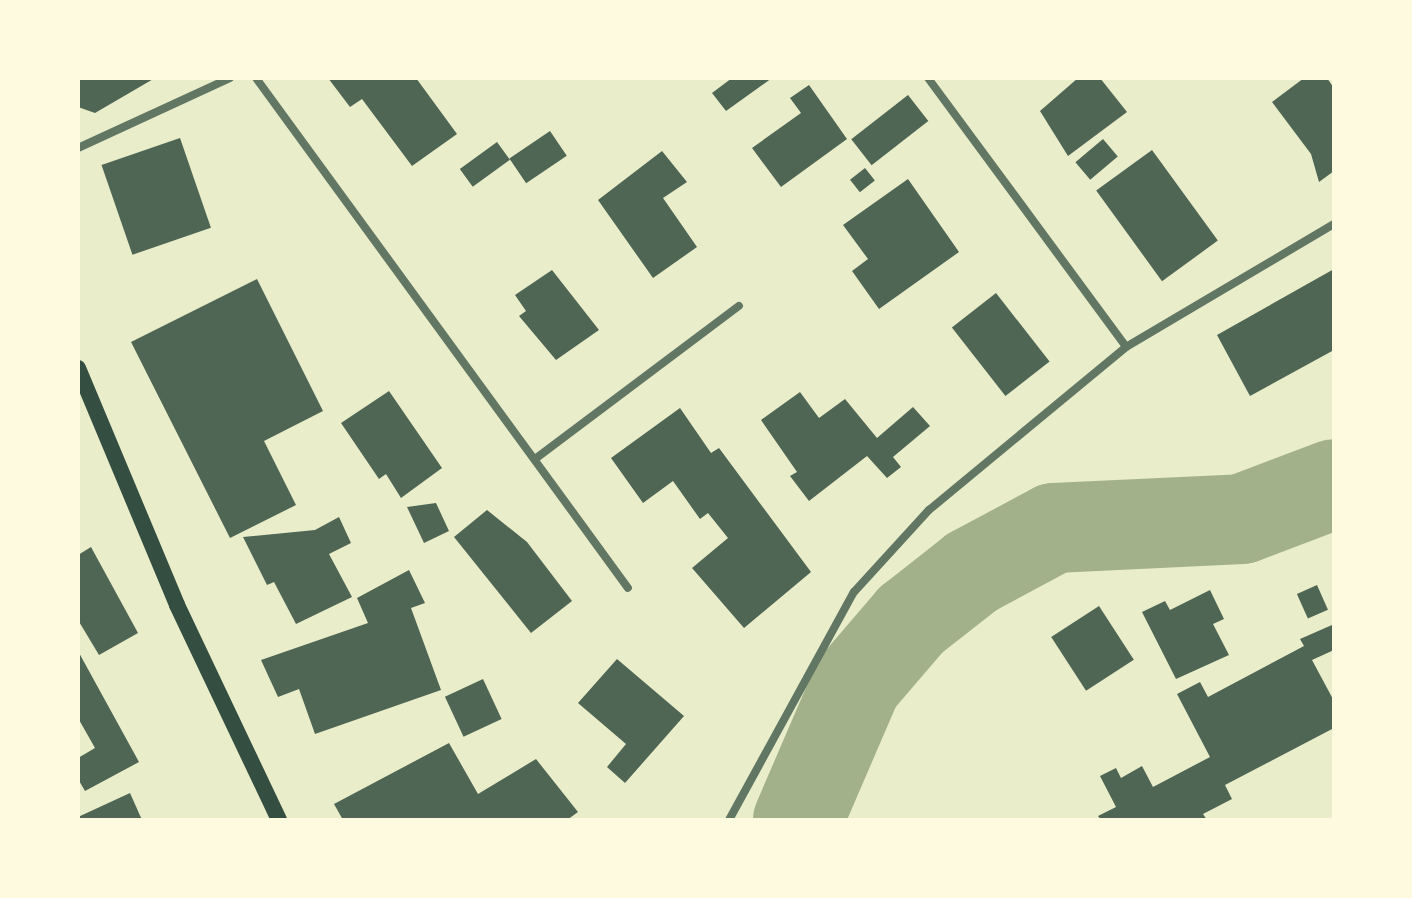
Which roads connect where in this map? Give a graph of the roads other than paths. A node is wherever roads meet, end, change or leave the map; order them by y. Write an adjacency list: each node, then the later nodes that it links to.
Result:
1 (230, 78): 4 (street)
2 (256, 78): 9 (street)
3 (928, 78): 7 (street)
4 (78, 148)
5 (1334, 224): 7 (street)
6 (739, 306): 9 (street)
7 (1126, 347): 12 (street)
8 (78, 368): 11 (main road)
9 (535, 459): 10 (street)
10 (628, 588)
11 (279, 820)
12 (729, 820)

